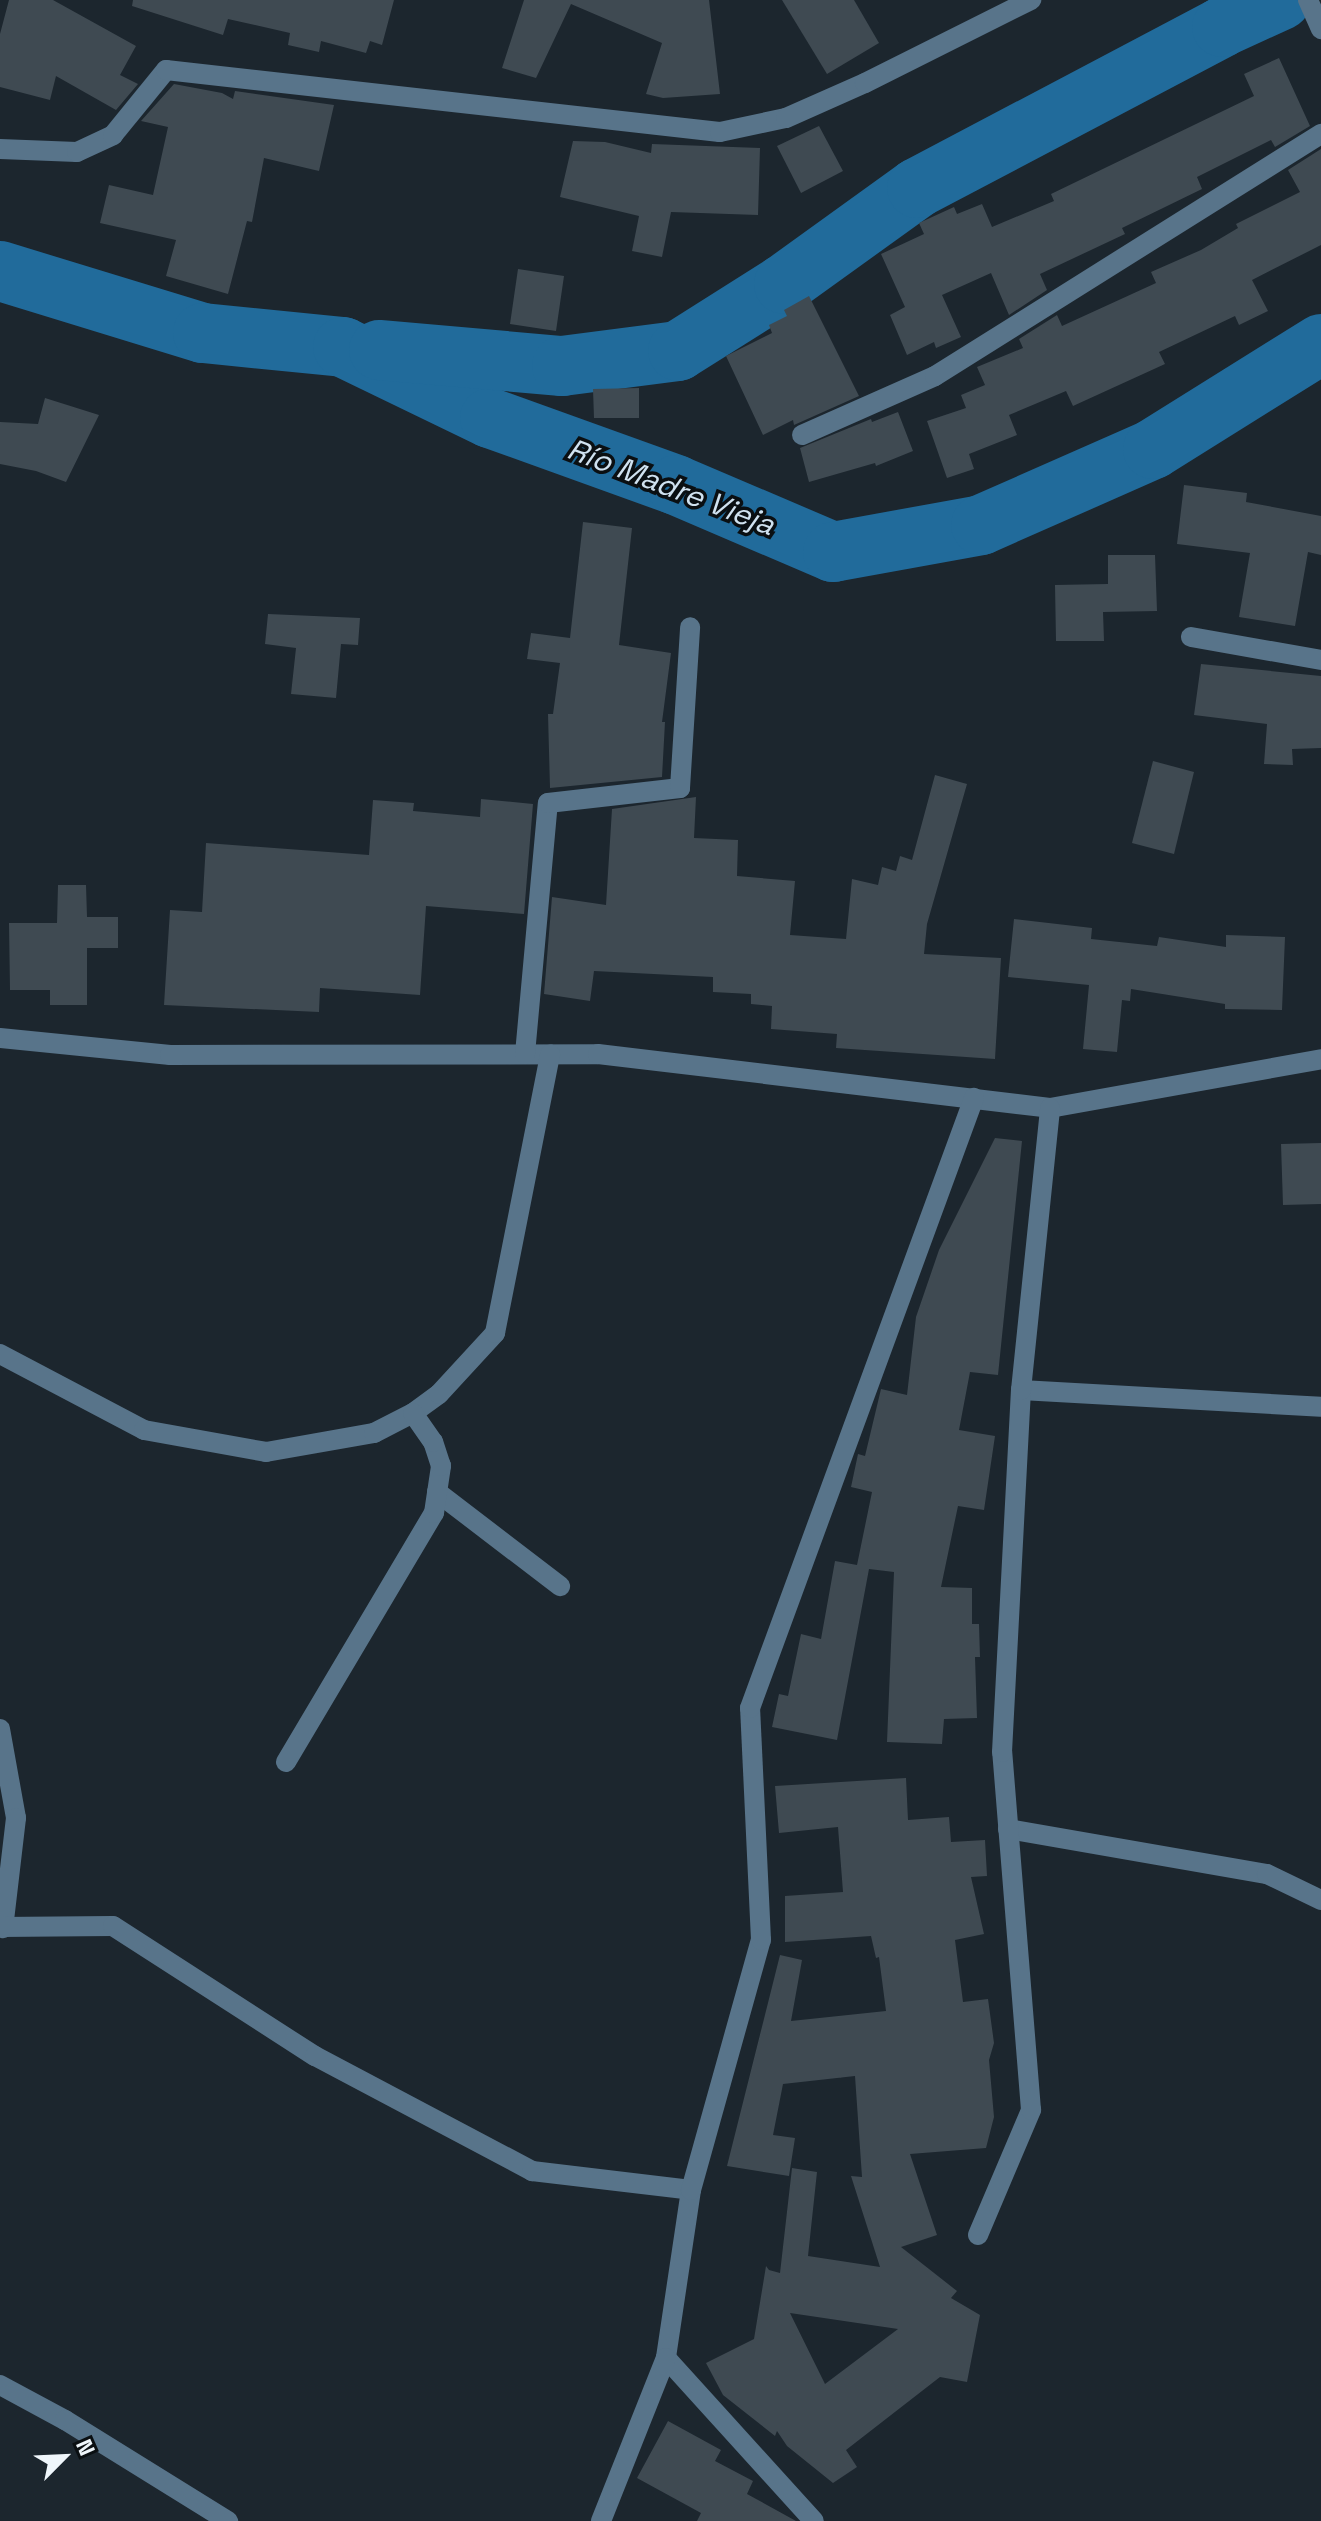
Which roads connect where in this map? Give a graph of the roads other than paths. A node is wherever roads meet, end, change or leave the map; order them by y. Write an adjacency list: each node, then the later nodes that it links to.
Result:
1 (1031, 0): 3 (street)
2 (1321, 134): 4 (street)
3 (0, 149)
4 (802, 435)
5 (690, 627): 9 (street)
6 (1191, 637): 7 (street)
7 (1321, 660)
8 (0, 1038): 9 (street)
9 (525, 1054): 10 (street)
10 (550, 1054): 12 (street); 17 (street)
11 (1321, 1059): 13 (street)
12 (974, 1098): 13 (street); 25 (street)
13 (1050, 1108): 15 (street)
14 (0, 1354): 17 (street)
15 (1021, 1390): 16 (street); 22 (street)
16 (1321, 1407)
17 (413, 1413): 18 (street)
18 (437, 1492): 19 (street); 21 (street)
19 (560, 1586)
20 (0, 1729): 24 (street)
21 (286, 1762)
22 (1008, 1829): 23 (street); 26 (street)
23 (1321, 1900)
24 (1, 1928): 25 (street)
25 (691, 2190): 27 (street)
26 (978, 2235)
27 (666, 2358): 30 (street); 31 (street)
28 (0, 2385): 29 (street)
29 (228, 2521)
30 (601, 2521)
31 (814, 2521)

